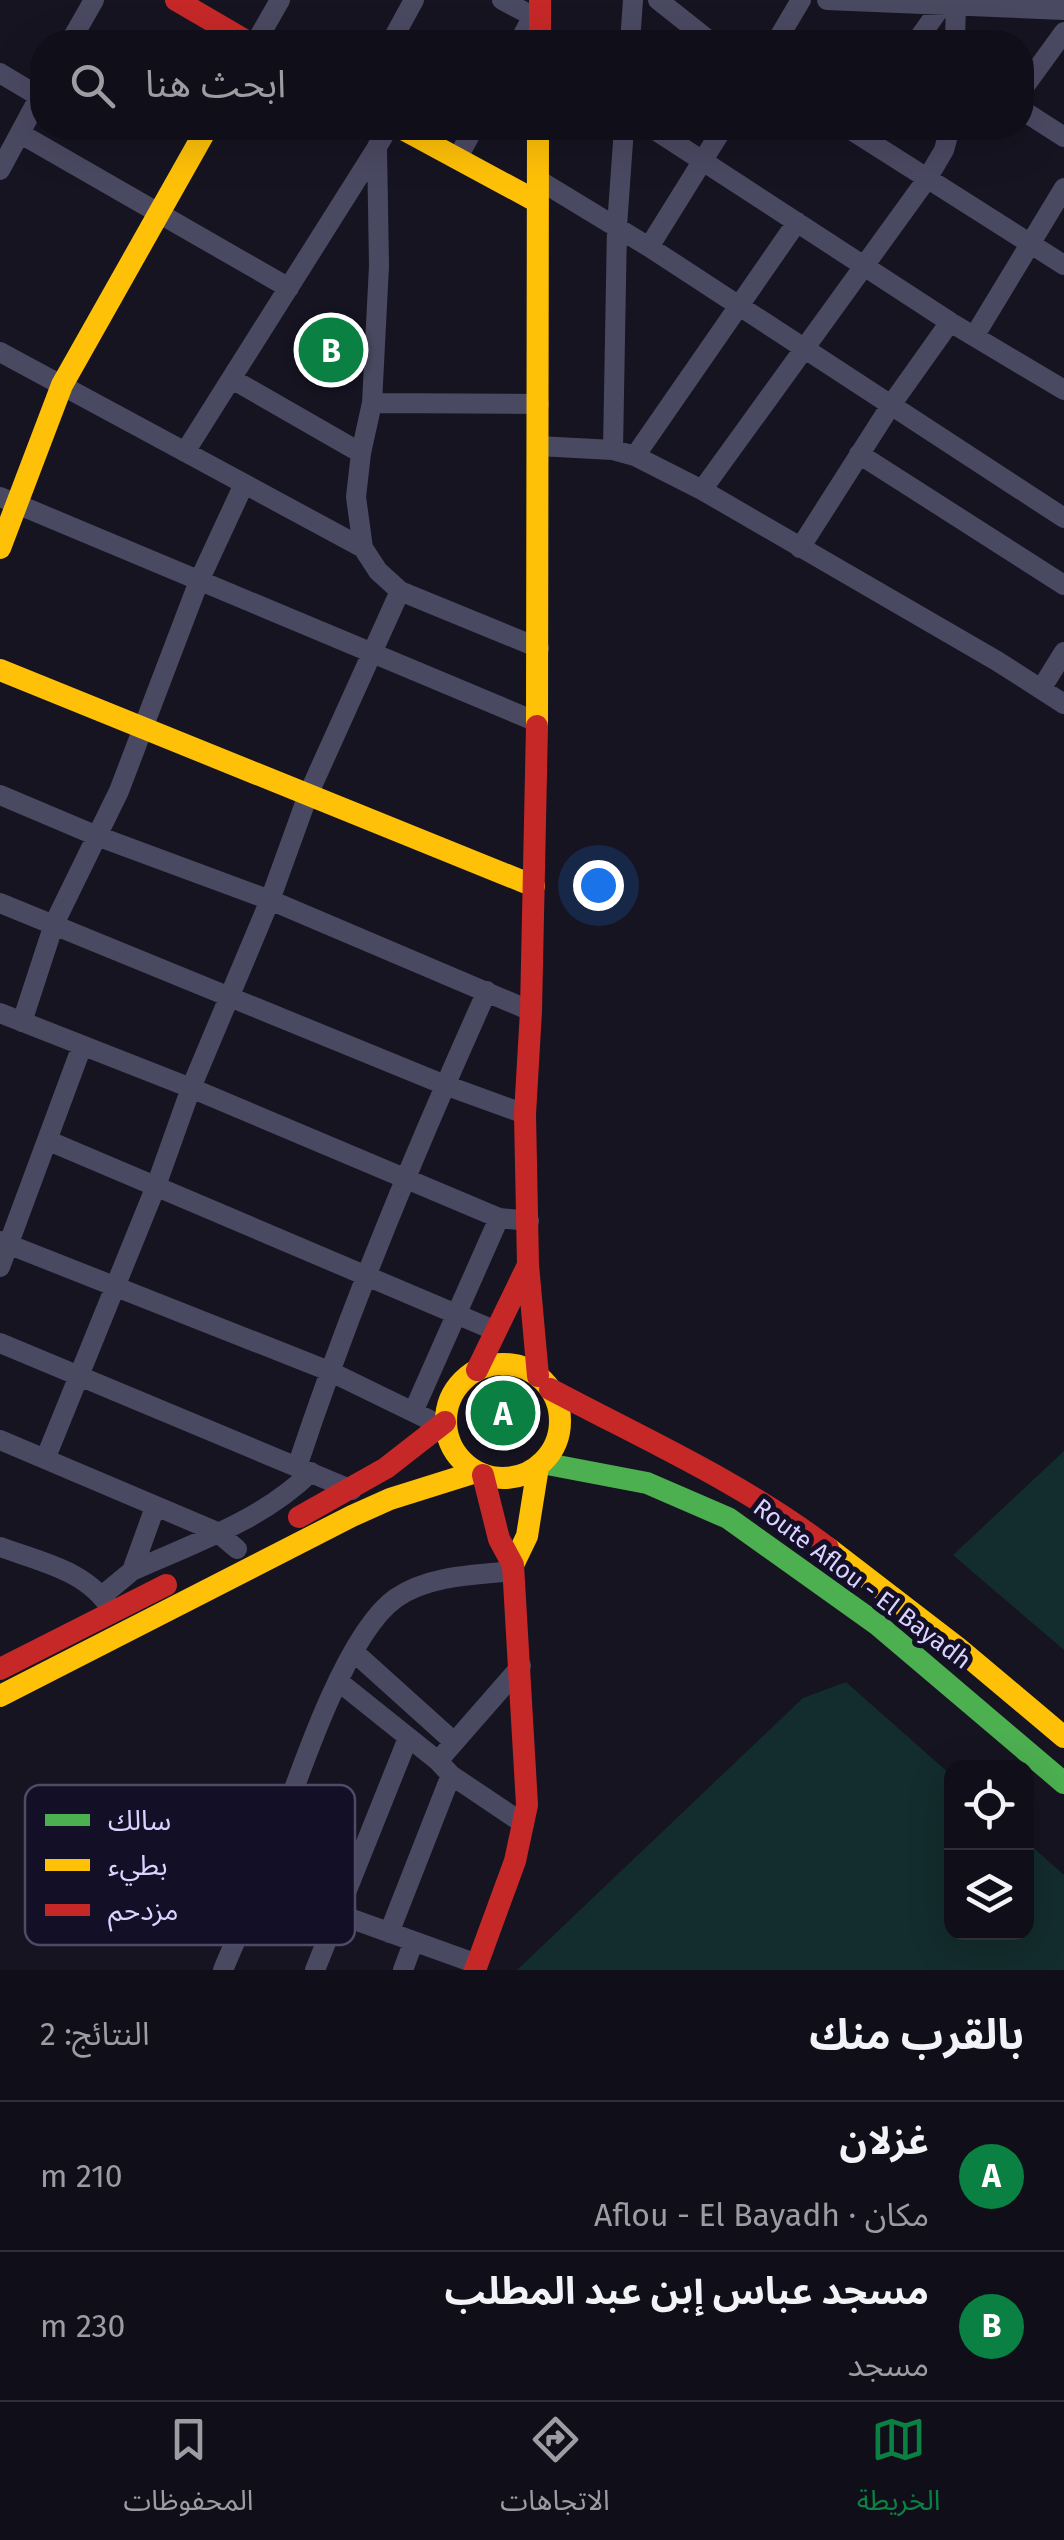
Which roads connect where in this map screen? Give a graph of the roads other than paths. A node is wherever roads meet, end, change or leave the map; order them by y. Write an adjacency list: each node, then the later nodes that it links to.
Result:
1 (94, 0): 13 (street)
2 (176, 0): 14 (main road)
3 (280, 0): 15 (street)
4 (414, 0): 16 (street)
5 (502, 0): 12 (street)
6 (633, 0): 17 (street)
7 (658, 0): 18 (street)
8 (801, 0): 19 (street)
9 (826, 0): 10 (street)
10 (951, 4): 11 (street); 20 (street); 21 (street)
11 (1064, 10)
12 (538, 20)
13 (77, 30)
14 (227, 30)
15 (263, 30)
16 (398, 30)
17 (631, 30)
18 (696, 30)
19 (783, 30)
20 (927, 30)
21 (954, 30)
22 (1064, 32): 24 (street)
23 (0, 73): 25 (street)
24 (1034, 73)
25 (30, 88)
26 (30, 115): 28 (street)
27 (1034, 118): 29 (street)
28 (20, 134): 30 (street); 45 (street)
29 (1064, 138)
30 (30, 140)
31 (31, 140): 49 (street)
32 (200, 140): 49 (main road)
33 (380, 140): 56 (street)
34 (382, 140): 65 (street)
35 (425, 140): 43 (main road)
36 (467, 140): 43 (street)
37 (538, 140): 48 (main road)
38 (623, 140): 51 (street)
39 (671, 140): 44 (street)
40 (715, 140): 44 (street)
41 (868, 140): 46 (street)
42 (947, 140): 46 (street)
43 (458, 157): 48 (main road)
44 (702, 160): 50 (street); 53 (street)
45 (0, 170)
46 (927, 179): 52 (street); 55 (street)
47 (1064, 188): 52 (street)
48 (537, 190): 51 (street); 66 (main road)
49 (158, 212): 56 (street); 63 (main road)
50 (797, 222): 55 (street); 57 (street)
51 (617, 226): 53 (street); 69 (street)
52 (1030, 243): 54 (street); 59 (street)
53 (649, 247): 57 (street)
54 (1064, 265)
55 (866, 267): 58 (street); 60 (street)
56 (289, 288): 62 (street)
57 (740, 307): 60 (street); 73 (street)
58 (950, 322): 59 (street); 67 (street)
59 (975, 335): 64 (street)
60 (806, 350): 67 (street); 75 (street)
61 (0, 352): 63 (street)
62 (232, 379): 70 (street); 71 (street)
63 (62, 385): 70 (street); 76 (main road)
64 (1064, 390)
65 (372, 403): 66 (street); 71 (street)
66 (539, 404): 68 (main road)
67 (891, 405): 72 (street); 77 (street)
68 (538, 446): 69 (street); 84 (main road)
69 (613, 450): 73 (street)
70 (184, 452): 74 (street)
71 (361, 453): 79 (street)
72 (859, 454): 80 (street); 82 (street)
73 (635, 456): 75 (street)
74 (244, 484): 79 (street); 81 (street)
75 (702, 490): 80 (street)
76 (9, 500): 78 (main road); 81 (street)
77 (1064, 518)
78 (0, 548)
79 (363, 548): 83 (street)
80 (800, 548): 88 (street)
81 (200, 582): 86 (street); 91 (street)
82 (1064, 585)
83 (400, 591): 84 (street); 86 (street)
84 (539, 648): 90 (main road)
85 (1064, 652): 88 (street)
86 (373, 654): 90 (street); 93 (street)
87 (0, 670): 91 (main road)
88 (1041, 689): 89 (street)
89 (1064, 704)
90 (538, 722): 95 (main road)
91 (145, 730): 93 (main road); 94 (street)
92 (0, 794): 94 (street)
93 (308, 795): 95 (main road); 96 (street)
94 (96, 836): 96 (street); 98 (street)
95 (534, 886): 101 (main road)
96 (270, 900): 99 (street); 100 (street)
97 (0, 903): 98 (street)
98 (54, 924): 100 (street); 103 (street)
99 (487, 992): 101 (street); 105 (street)
100 (230, 998): 105 (street); 106 (street)
101 (531, 1011): 107 (main road)
102 (0, 1014): 103 (street)
103 (22, 1022): 104 (street)
104 (82, 1046): 106 (street); 108 (street)
105 (445, 1085): 107 (street); 109 (street)
106 (191, 1088): 109 (street); 110 (street)
107 (525, 1114): 112 (main road)
108 (50, 1140): 110 (street); 113 (street)
109 (404, 1178): 111 (street); 116 (street)
110 (156, 1186): 116 (street); 117 (street)
111 (499, 1218): 112 (street); 118 (street)
112 (528, 1221): 114 (main road)
113 (4, 1243): 115 (street); 117 (street)
114 (528, 1265): 119 (main road); 124 (main road)
115 (0, 1267)
116 (368, 1276): 118 (street); 122 (street)
117 (115, 1285): 122 (street); 123 (street)
118 (456, 1314): 119 (street); 125 (street)
119 (496, 1331): 121 (main road)
120 (0, 1343): 123 (street)
121 (477, 1370): 124 (main road); 126 (main road)
122 (329, 1371): 125 (street); 130 (street)
123 (81, 1375): 128 (street); 130 (street)
124 (544, 1382): 129 (main road); 146 (main road, Route Aflou - El Bayadh)
125 (414, 1410): 126 (street)
126 (443, 1423): 131 (main road); 132 (main road)
127 (0, 1440): 128 (street)
128 (46, 1458): 133 (street)
129 (540, 1465): 131 (main road); 137 (main road); 150 (main road, Route Aflou - El Bayadh)
130 (304, 1469): 132 (street); 134 (street)
131 (480, 1474): 137 (main road); 145 (main road)
132 (352, 1490): 136 (main road)
133 (155, 1507): 134 (street); 138 (street)
134 (217, 1532): 136 (street); 138 (street)
135 (0, 1547): 140 (street)
136 (228, 1553)
137 (513, 1568): 141 (street); 142 (main road)
138 (132, 1571): 140 (street)
139 (187, 1574): 140 (main road)
140 (108, 1603): 143 (main road)
141 (354, 1652): 144 (street); 148 (street)
142 (522, 1666): 148 (street); 152 (main road)
143 (0, 1669)
144 (338, 1681): 147 (street); 151 (street)
145 (0, 1696)
146 (1064, 1737)
147 (408, 1738): 149 (street); 153 (street)
148 (454, 1742): 149 (street)
149 (445, 1768): 152 (street); 155 (street)
150 (1064, 1783)
151 (298, 1785)
152 (524, 1824): 159 (main road)
153 (355, 1871)
154 (355, 1920): 155 (street)
155 (388, 1933): 156 (street)
156 (413, 1942): 159 (street); 162 (street)
157 (234, 1945): 160 (street)
158 (325, 1945): 161 (street)
159 (476, 1967)
160 (223, 1970)
161 (315, 1970)
162 (404, 1970)

